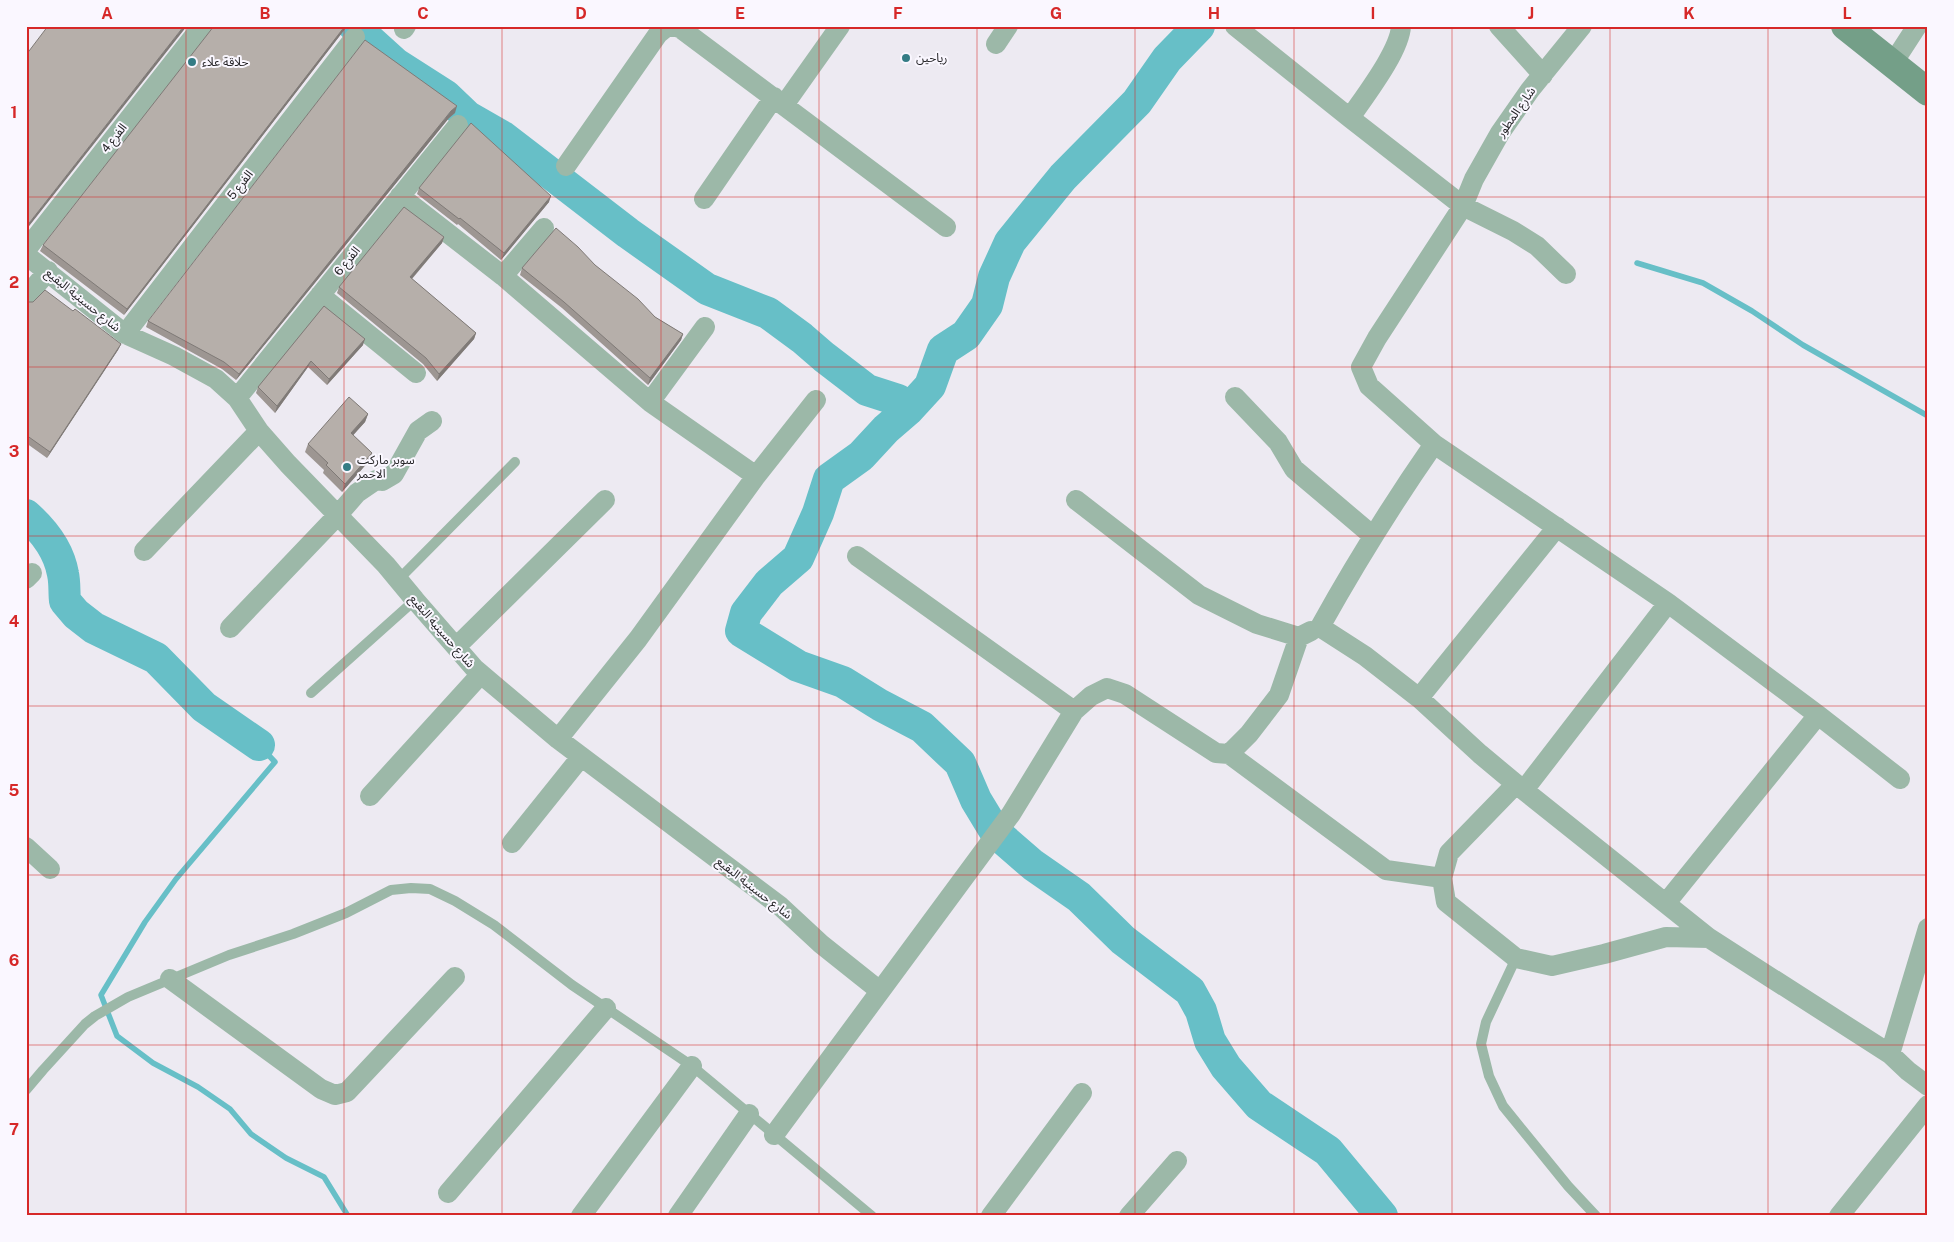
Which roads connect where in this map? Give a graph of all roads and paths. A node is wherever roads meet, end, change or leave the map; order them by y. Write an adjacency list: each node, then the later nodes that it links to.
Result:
1 (202, 26): 26 (street, الفرع 4)
2 (668, 26): 20 (street)
3 (672, 26): 17 (street)
4 (840, 26): 17 (street)
5 (1008, 26): 13 (street)
6 (1401, 26): 18 (street)
7 (1499, 26): 15 (street)
8 (1582, 26): 15 (street, شارع المطور)
9 (1846, 26): 14 (main road)
10 (1917, 26): 14 (street)
11 (1240, 30): 18 (street)
12 (355, 37): 34 (street, الفرع 5)
13 (996, 44)
14 (1893, 64): 16 (main road)
15 (1543, 75): 23 (street, شارع المطور)
16 (1928, 92)
17 (779, 101): 22 (street); 24 (street)
18 (1350, 118): 23 (street)
19 (458, 125): 21 (street, الفرع 6)
20 (566, 166)
21 (400, 196): 30 (street); 31 (street, الفرع 6)
22 (704, 200)
23 (1463, 206): 29 (street); 42 (street, شارع المطور)
24 (946, 227)
25 (544, 228): 30 (street)
26 (26, 250)
27 (26, 255): 28 (street, شارع حسينية البقيع)
28 (48, 271): 32 (street); 34 (street, شارع حسينية البقيع)
29 (1566, 274)
30 (503, 276): 39 (street)
31 (320, 295): 35 (street); 37 (street, الفرع 6)
32 (26, 297)
33 (705, 327): 39 (street)
34 (125, 334): 37 (street, شارع حسينية البقيع)
35 (416, 374)
36 (1235, 397): 49 (street)
37 (237, 398): 41 (street, شارع حسينية البقيع)
38 (816, 400): 44 (street)
39 (650, 402): 44 (street)
40 (432, 421): 47 (street)
41 (259, 431): 47 (street, شارع حسينية البقيع); 50 (street)
42 (1434, 444): 48 (street); 49 (street)
43 (515, 462): 52 (lane)
44 (756, 476): 64 (street)
45 (605, 500): 58 (street)
46 (1076, 500): 57 (street)
47 (337, 516): 52 (street, شارع حسينية البقيع); 56 (street)
48 (1557, 527): 54 (street); 61 (street)
49 (1374, 536): 55 (street)
50 (144, 551)
51 (857, 556): 62 (street)
52 (399, 579): 53 (street, شارع حسينية البقيع)
53 (414, 600): 58 (street, شارع حسينية البقيع); 60 (lane)
54 (1668, 603): 63 (street); 68 (street)
55 (1320, 627): 57 (street); 61 (street)
56 (230, 628)
57 (1299, 637): 65 (street)
58 (456, 647): 59 (street, شارع حسينية البقيع)
59 (481, 674): 64 (street, شارع حسينية البقيع); 69 (street)
60 (311, 693)
61 (1419, 698): 68 (street)
62 (1074, 711): 65 (street); 80 (street)
63 (1818, 714): 67 (street); 74 (street)
64 (558, 739): 66 (street, شارع حسينية البقيع)
65 (1230, 754): 73 (street)
66 (581, 757): 70 (street); 80 (street, شارع حسينية البقيع)
67 (1900, 779)
68 (1520, 787): 73 (street); 74 (street)
69 (370, 796)
70 (512, 843)
71 (26, 847): 72 (street)
72 (50, 869)
73 (1442, 878): 77 (street)
74 (1666, 903): 76 (street)
75 (1928, 928): 82 (street)
76 (1709, 938): 77 (street); 82 (street)
77 (1516, 958): 97 (lane)
78 (455, 977): 79 (street)
79 (170, 980): 81 (lane); 85 (lane)
80 (880, 991): 89 (street)
81 (606, 1008): 83 (lane); 91 (street)
82 (1890, 1054): 84 (street)
83 (692, 1066): 88 (lane); 92 (street)
84 (1928, 1086)
85 (26, 1090)
86 (1082, 1094): 95 (street)
87 (1928, 1105): 98 (street)
88 (749, 1114): 89 (lane); 93 (street)
89 (774, 1135): 94 (lane)
90 (1177, 1161): 96 (street)
91 (448, 1193)
92 (581, 1216)
93 (678, 1216)
94 (872, 1216)
95 (991, 1216)
96 (1129, 1216)
97 (1596, 1216)
98 (1839, 1216)

